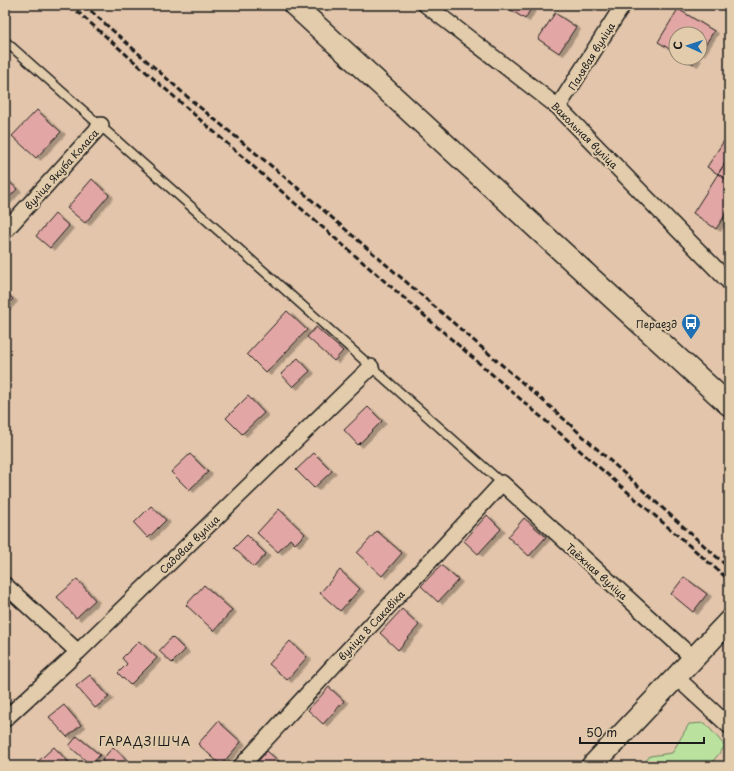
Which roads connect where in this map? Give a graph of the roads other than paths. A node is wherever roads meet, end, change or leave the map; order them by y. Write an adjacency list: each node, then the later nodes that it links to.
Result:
1 (294, 5): 10 (main road)
2 (426, 5): 5 (street, Вакольная вуліца)
3 (623, 5): 5 (street, Палявая вуліца)
4 (5, 41): 6 (lane)
5 (558, 107): 8 (street, Вакольная вуліца)
6 (101, 125): 7 (street, вуліца Якуба Коласа); 9 (lane)
7 (5, 231)
8 (729, 282)
9 (371, 366): 11 (lane); 14 (street, Садовая вуліца)
10 (729, 405)
11 (502, 483): 15 (street, Таёжная вуліца); 19 (street, вуліца 8 Сакавіка)
12 (5, 585): 14 (street)
13 (729, 621): 15 (main road)
14 (78, 652): 17 (street, Садовая вуліца)
15 (693, 658): 16 (main road)
16 (677, 678): 18 (street); 20 (main road)
17 (5, 719)
18 (729, 726)
19 (241, 766)
20 (592, 766)

